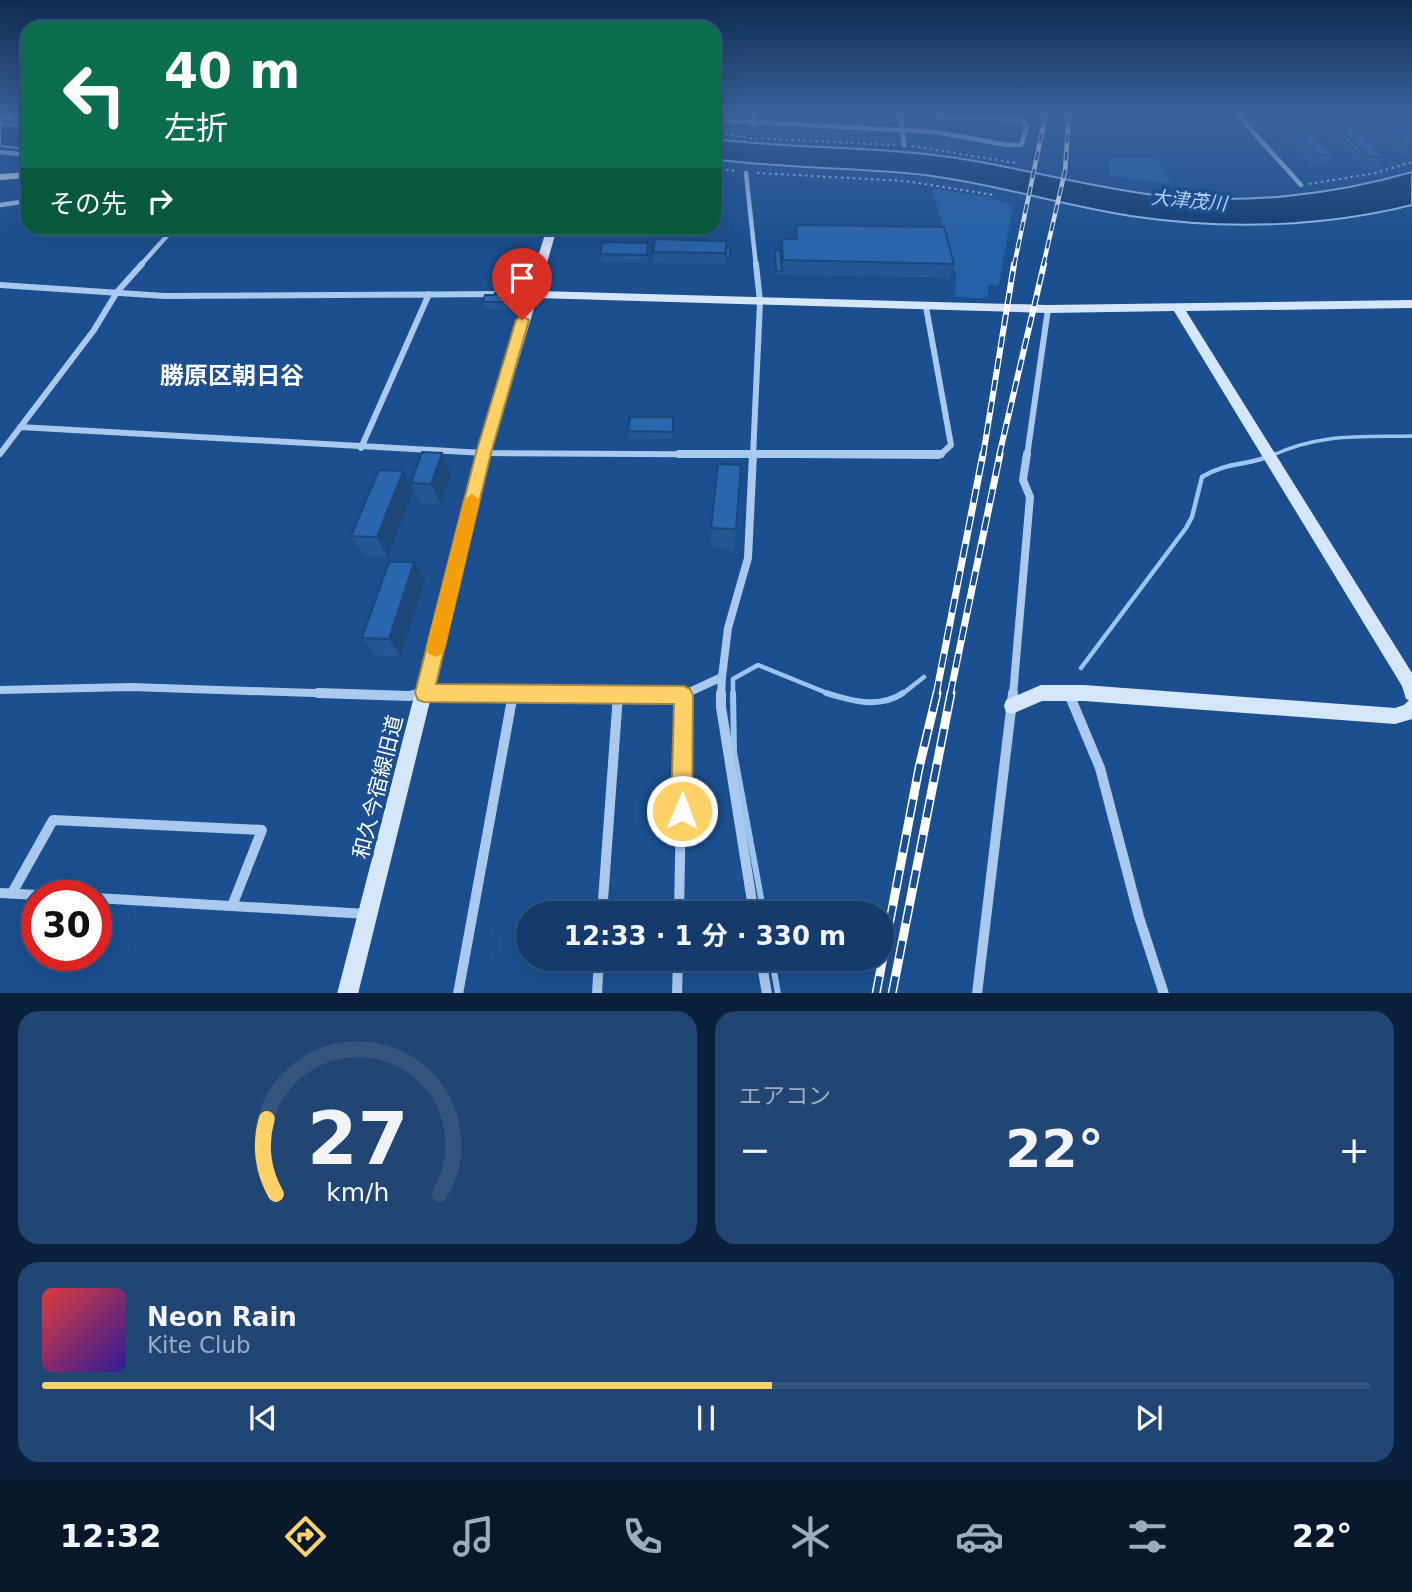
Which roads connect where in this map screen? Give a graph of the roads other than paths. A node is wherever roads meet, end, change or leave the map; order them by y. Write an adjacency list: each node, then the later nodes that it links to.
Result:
1 (1278, 159): 5 (street)
2 (746, 173): 14 (street)
3 (21, 176): 4 (street)
4 (0, 177)
5 (1301, 185)
6 (21, 202): 7 (street)
7 (0, 205)
8 (168, 235): 11 (street)
9 (550, 235): 13 (street, 和久今宿線旧道)
10 (0, 285): 11 (street)
11 (117, 292): 12 (street); 19 (street)
12 (429, 294): 13 (street); 20 (street)
13 (530, 294): 14 (street); 21 (street, 和久今宿線旧道)
14 (760, 302): 16 (street); 23 (street)
15 (1412, 304): 18 (street)
16 (926, 307): 17 (street); 23 (street)
17 (1048, 309): 18 (street); 32 (street)
18 (1180, 309): 26 (street)
19 (20, 428): 20 (street); 22 (street)
20 (361, 448): 21 (street)
21 (484, 453): 23 (street); 27 (street, 和久今宿線旧道)
22 (0, 454)
23 (752, 454): 24 (street)
24 (722, 677): 31 (street); 40 (street)
25 (0, 690): 27 (street)
26 (1412, 692)
27 (424, 693): 29 (street); 42 (street, 和久今宿線旧道)
28 (1069, 693): 32 (street); 33 (street); 52 (street)
29 (513, 694): 30 (street); 47 (street)
30 (618, 695): 31 (street); 38 (street)
31 (684, 695): 39 (street)
32 (1012, 706): 51 (street)
33 (1412, 707)
34 (12, 893): 35 (street); 36 (street); 41 (street)
35 (0, 894)
36 (21, 894)
37 (112, 899): 41 (street)
38 (603, 901)
39 (679, 901)
40 (752, 901)
41 (232, 906): 42 (street)
42 (367, 914): 46 (street, 和久今宿線旧道)
43 (598, 971): 48 (street)
44 (678, 971): 49 (street)
45 (763, 971): 50 (street)
46 (347, 993)
47 (458, 993)
48 (597, 993)
49 (677, 993)
50 (767, 993)
51 (977, 993)
52 (1164, 993)

